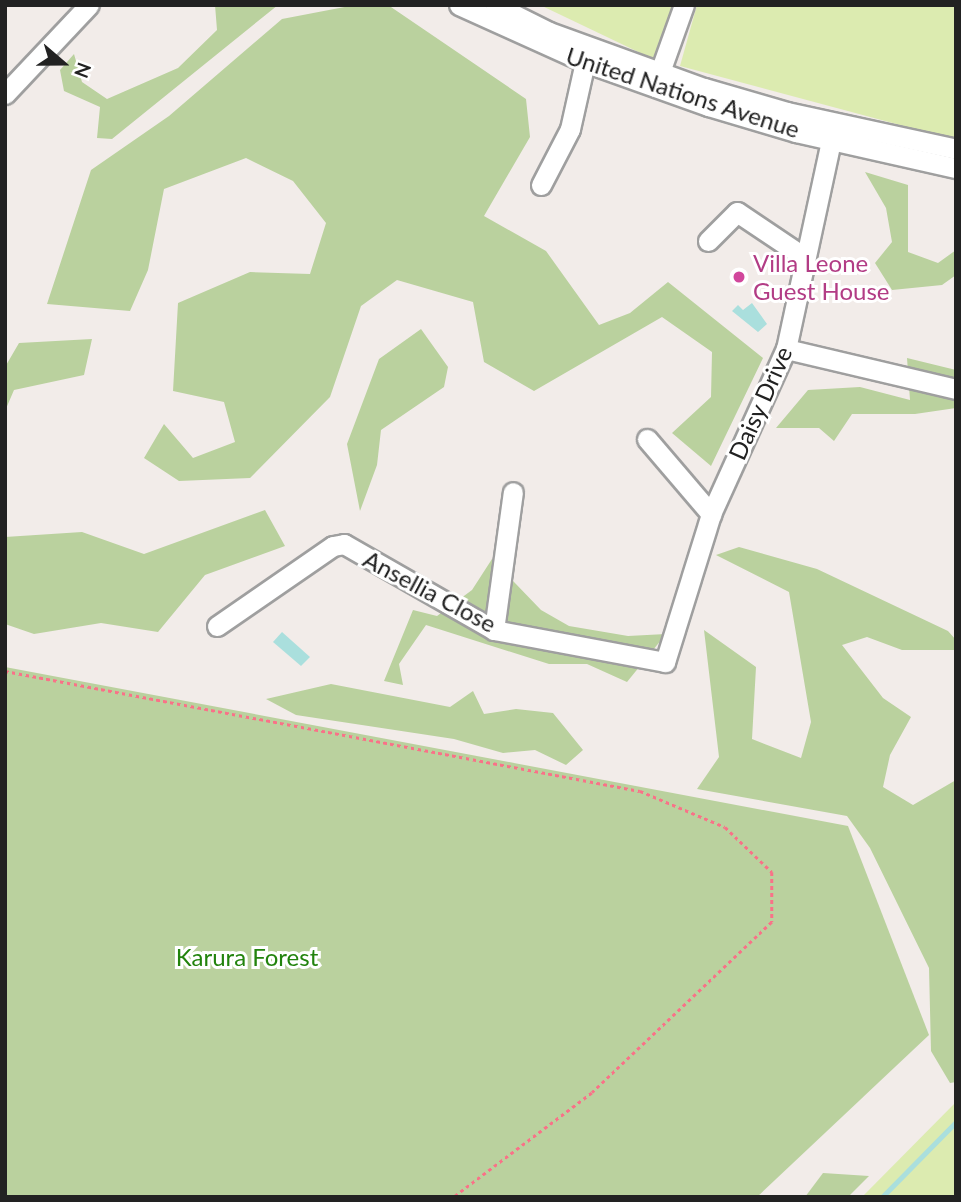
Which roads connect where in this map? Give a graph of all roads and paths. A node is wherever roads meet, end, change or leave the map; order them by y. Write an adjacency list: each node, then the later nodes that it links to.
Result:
1 (89, 5): 7 (street)
2 (459, 5): 5 (street, United Nations Avenue)
3 (495, 5): 6 (street, United Nations Avenue)
4 (684, 5): 6 (street)
5 (585, 62): 6 (street, United Nations Avenue); 11 (street)
6 (658, 80): 8 (street, United Nations Avenue)
7 (5, 94)
8 (828, 132): 9 (street, United Nations Avenue); 10 (street, United Nations Avenue); 13 (street, Daisy Drive)
9 (956, 149)
10 (956, 168)
11 (541, 185)
12 (708, 241): 13 (street)
13 (804, 257): 14 (street, Daisy Drive)
14 (786, 349): 15 (street); 18 (street, Daisy Drive)
15 (956, 389)
16 (647, 439): 18 (street)
17 (513, 492): 20 (street)
18 (711, 514): 21 (street, Daisy Drive)
19 (217, 626): 20 (street, Ansellia Close)
20 (494, 630): 21 (street, Ansellia Close)
21 (664, 660)
22 (5, 671): 23 (path)
23 (454, 1197)

